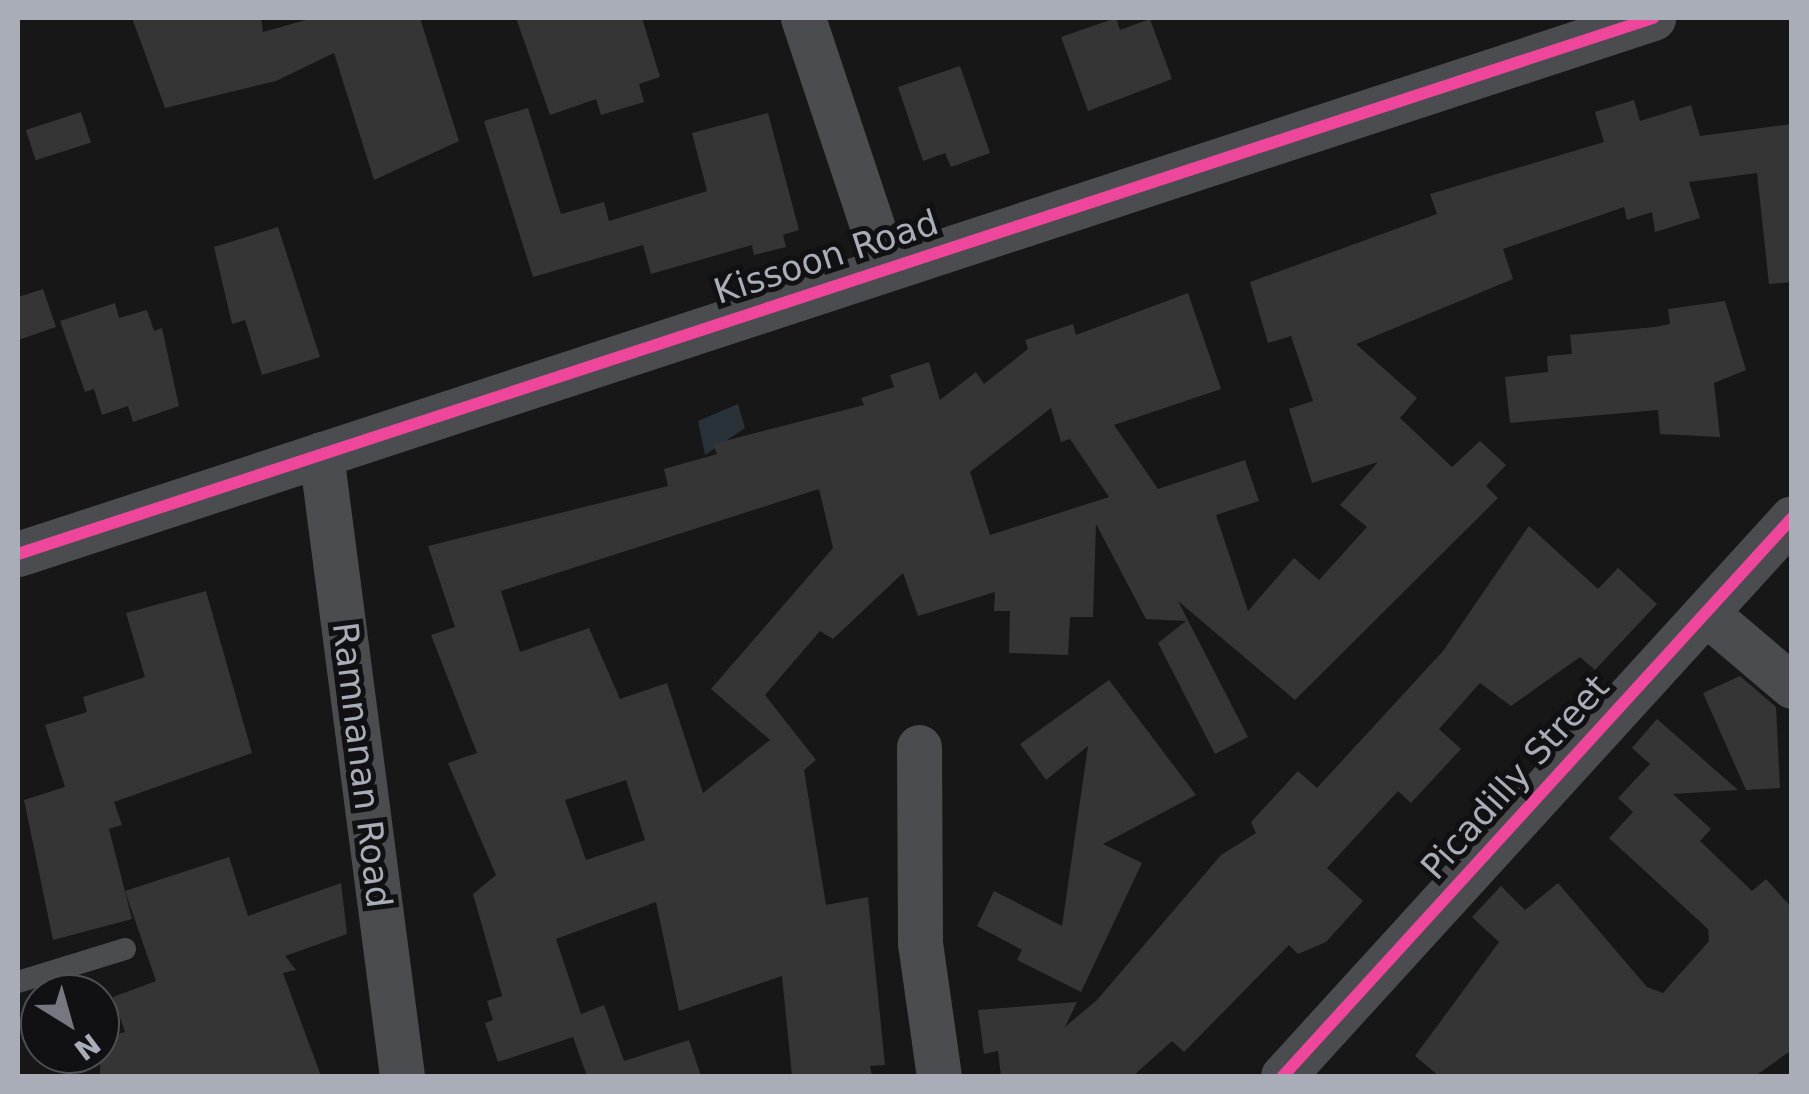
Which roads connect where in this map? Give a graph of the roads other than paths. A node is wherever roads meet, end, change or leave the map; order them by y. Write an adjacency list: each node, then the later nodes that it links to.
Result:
1 (803, 18): 3 (street)
2 (1653, 18): 3 (street, Kissoon Road)
3 (886, 268): 4 (street, Kissoon Road)
4 (322, 454): 6 (street, Kissoon Road); 13 (street, Ramnanan Road)
5 (1792, 518): 7 (street, Picadilly Street)
6 (18, 554)
7 (1706, 613): 8 (street); 12 (street, Picadilly Street)
8 (1792, 686)
9 (919, 747): 14 (street)
10 (125, 949): 11 (lane)
11 (18, 982)
12 (1293, 1073)
13 (402, 1076)
14 (939, 1076)

